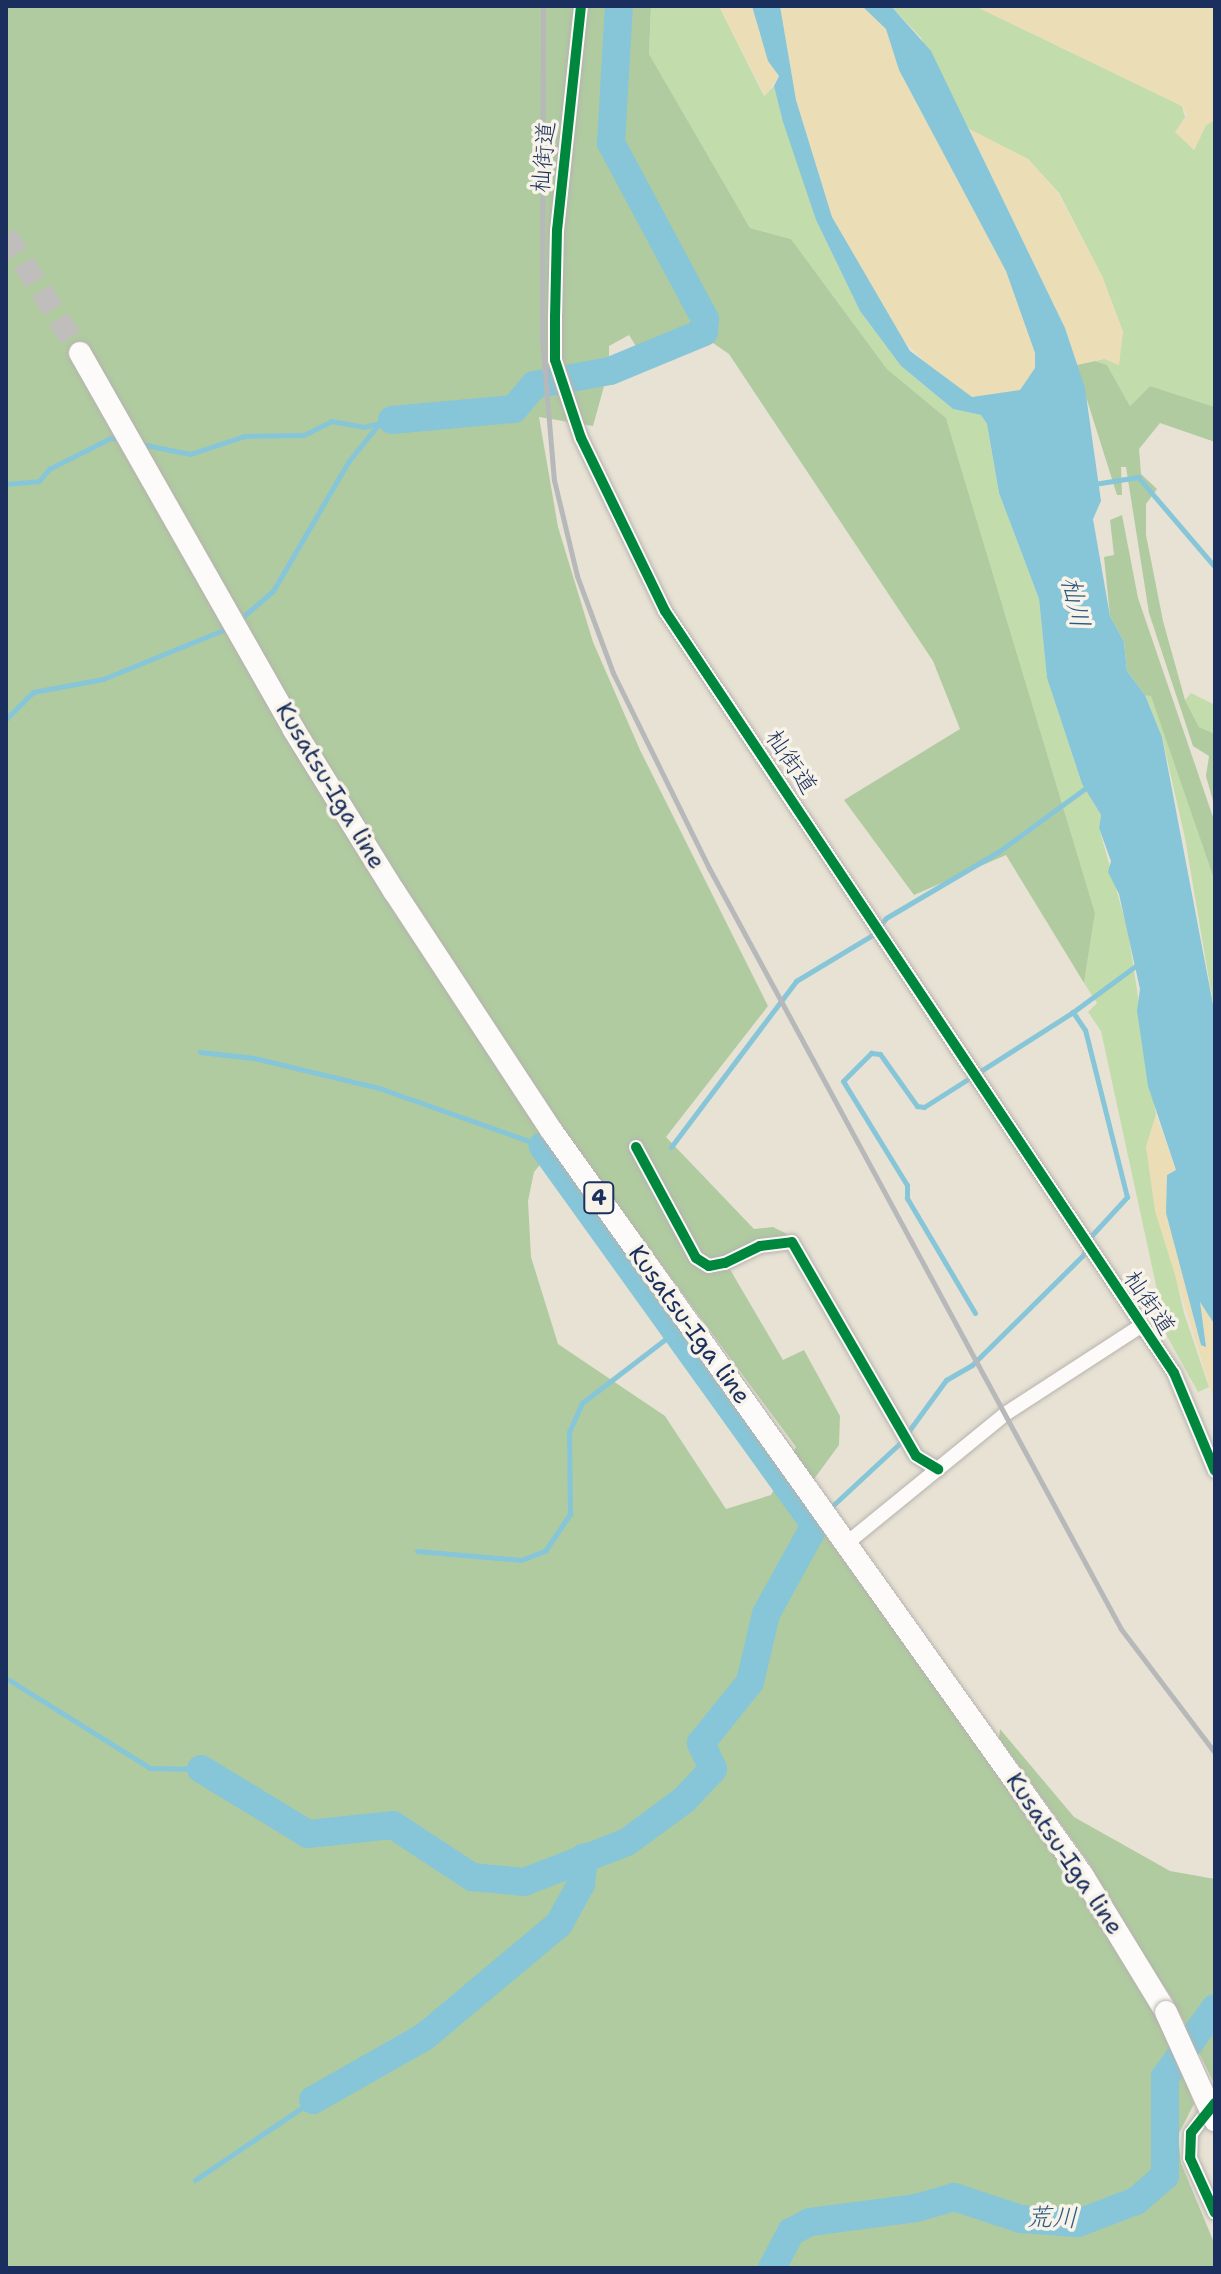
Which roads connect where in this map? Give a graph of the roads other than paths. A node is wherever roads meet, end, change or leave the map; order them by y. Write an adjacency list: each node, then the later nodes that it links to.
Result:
1 (581, 6): 4 (street, 杣街道)
2 (80, 353): 7 (main road, Kusatsu-Iga line / 4)
3 (636, 1147): 5 (street)
4 (1139, 1327): 5 (street); 6 (street, 杣街道)
5 (938, 1469): 7 (street)
6 (1215, 1471)
7 (847, 1543): 9 (main road, Kusatsu-Iga line / 4, bridge)
8 (1215, 2103): 10 (street)
9 (1215, 2121)
10 (1215, 2213)

